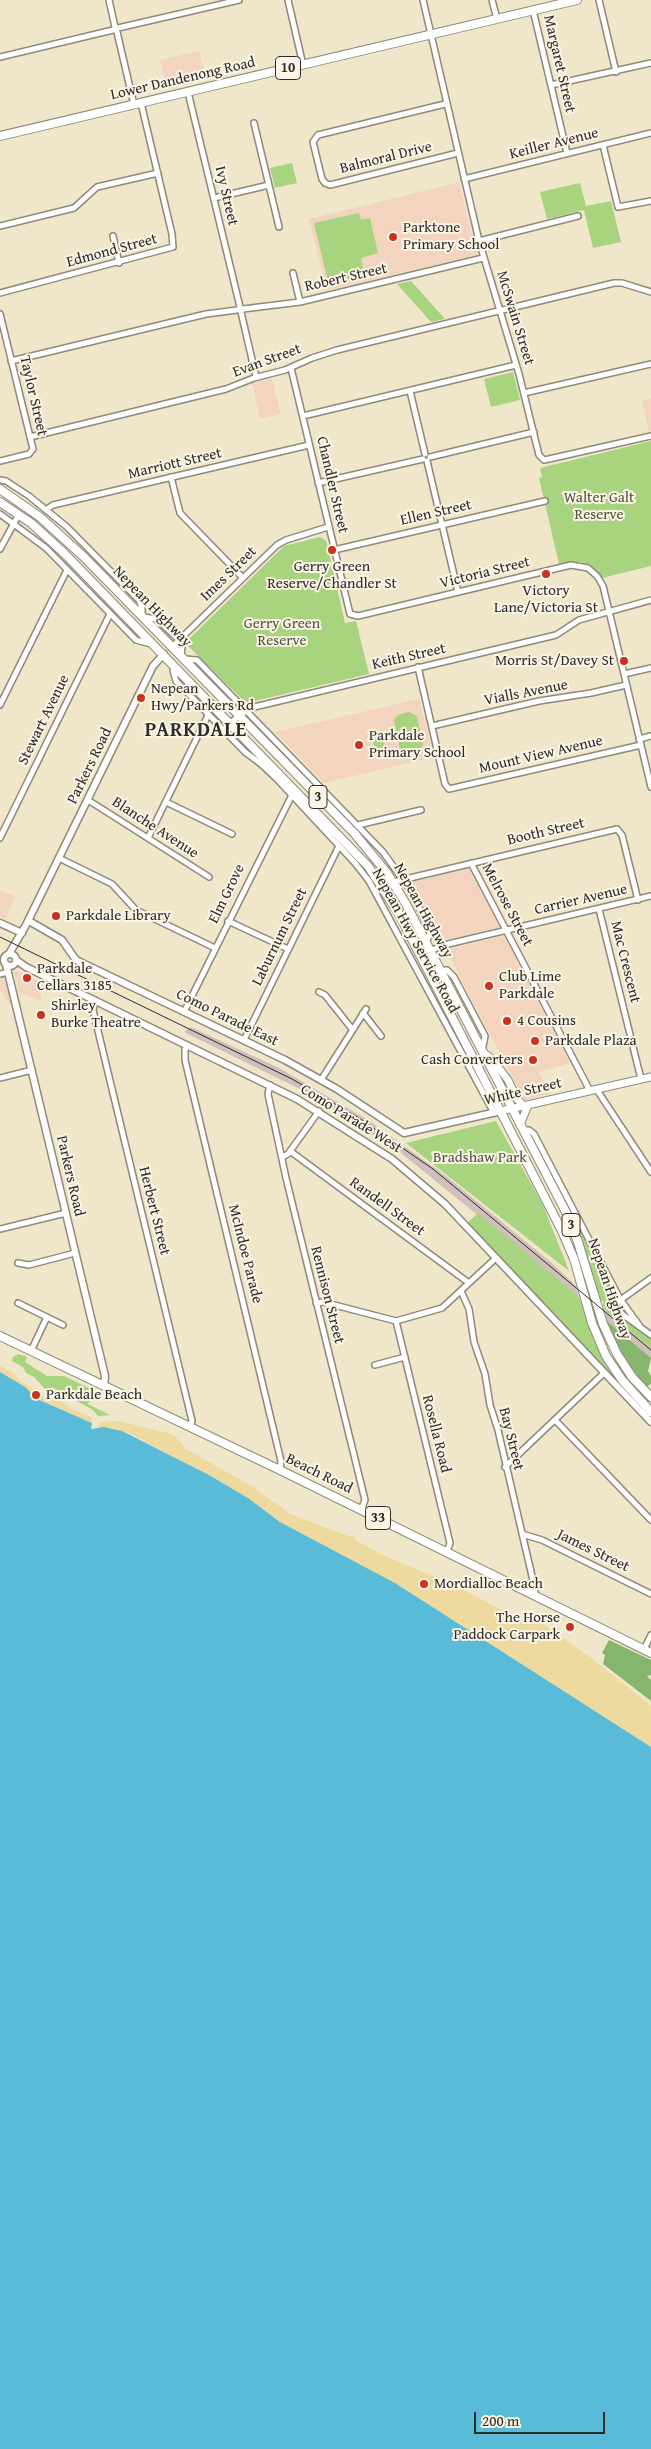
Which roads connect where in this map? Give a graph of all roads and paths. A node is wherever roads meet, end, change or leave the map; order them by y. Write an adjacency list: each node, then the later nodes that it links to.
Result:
1 (109, 0): 10 (street, Edmond Street)
2 (239, 0): 10 (street)
3 (288, 0): 14 (street)
4 (423, 0): 11 (street, McSwain Street)
5 (492, 0): 9 (street)
6 (577, 0): 8 (main road, Lower Dandenong Road / 10)
7 (599, 0): 15 (street)
8 (533, 10): 9 (main road, Lower Dandenong Road / 10); 16 (street, Margaret Street)
9 (497, 19): 11 (main road, Lower Dandenong Road / 10)
10 (116, 29): 12 (street); 18 (street, Edmond Street)
11 (431, 35): 14 (main road, Lower Dandenong Road / 10); 19 (street, McSwain Street)
12 (0, 57)
13 (651, 63): 15 (street)
14 (303, 65): 17 (main road, Lower Dandenong Road / 10)
15 (616, 72): 16 (street)
16 (551, 85): 24 (street, Margaret Street)
17 (188, 92): 18 (main road, Lower Dandenong Road / 10); 29 (street, Ivy Street)
18 (137, 104): 22 (main road, Lower Dandenong Road / 10); 26 (street, Edmond Street)
19 (445, 104): 25 (street, McSwain Street); 25 (street, Balmoral Drive)
20 (254, 123): 28 (street)
21 (651, 133): 23 (street, Keiller Avenue)
22 (0, 136)
23 (602, 145): 24 (street, Keiller Avenue); 30 (street)
24 (567, 153): 27 (street, Keiller Avenue)
25 (458, 154): 27 (street, McSwain Street)
26 (158, 173): 32 (street); 37 (street, Edmond Street)
27 (464, 179): 35 (street, McSwain Street)
28 (269, 185): 29 (street); 33 (street)
29 (214, 198): 42 (street, Ivy Street)
30 (651, 201)
31 (578, 216): 35 (street)
32 (0, 226)
33 (279, 228)
34 (113, 236): 37 (street)
35 (479, 240): 36 (street, McSwain Street)
36 (483, 258): 41 (street, Robert Street); 43 (street, McSwain Street)
37 (119, 263): 40 (street, Edmond Street)
38 (294, 273): 41 (street)
39 (651, 292): 43 (street, Evan Street)
40 (0, 293)
41 (300, 302): 42 (street, Robert Street)
42 (240, 309): 45 (street, Robert Street); 49 (street, Ivy Street)
43 (500, 311): 47 (street, McSwain Street); 48 (street, Evan Street)
44 (0, 314): 45 (street, Taylor Street)
45 (12, 360): 54 (street, Taylor Street)
46 (651, 364): 51 (street)
47 (516, 365): 50 (street); 51 (street, McSwain Street)
48 (291, 368): 49 (street, Evan Street); 52 (street, Chandler Street)
49 (256, 377): 54 (street, Evan Street)
50 (410, 391): 52 (street); 57 (street)
51 (524, 393): 53 (street, McSwain Street)
52 (303, 416): 56 (street, Chandler Street)
53 (534, 432): 55 (street, McSwain Street); 57 (street)
54 (30, 436): 58 (street, Taylor Street)
55 (651, 436)
56 (309, 445): 59 (street, Marriott Street); 61 (street, Chandler Street)
57 (426, 458): 61 (street); 69 (street)
58 (0, 461)
59 (171, 477): 65 (street, Marriott Street); 74 (street)
60 (0, 480): 65 (street)
61 (318, 484): 70 (street, Chandler Street)
62 (0, 489): 80 (main road, Nepean Highway / 3)
63 (544, 501): 69 (street, Ellen Street)
64 (0, 502): 67 (main road, Nepean Highway / 3)
65 (47, 509): 80 (street)
66 (0, 514): 68 (street)
67 (19, 514): 68 (street); 82 (main road, Nepean Highway / 3)
68 (13, 522): 71 (street); 73 (street)
69 (442, 525): 72 (street, Ellen Street); 75 (street)
70 (329, 530): 72 (street, Chandler Street); 74 (street, Imes Street)
71 (0, 549)
72 (334, 550): 77 (street, Chandler Street)
73 (67, 570): 79 (street); 91 (street)
74 (243, 578): 81 (street, Imes Street)
75 (458, 592): 77 (street, Victoria Street); 78 (street, Victoria Street)
76 (651, 600): 78 (street, Keith Street)
77 (347, 608)
78 (609, 611): 87 (street, Keith Street); 89 (street, Victoria Street)
79 (110, 614): 82 (street); 108 (street, Stewart Avenue)
80 (142, 617): 81 (street); 83 (main road, Nepean Highway / 3)
81 (181, 638): 83 (street, Imes Street); 85 (street)
82 (155, 645): 84 (main road, Nepean Highway / 3)
83 (172, 647): 84 (main road); 85 (main road, Nepean Highway / 3)
84 (164, 654): 86 (main road, Nepean Highway / 3); 103 (street, Parkers Road)
85 (182, 658): 92 (street, Nepean Hwy Service Road); 94 (main road, Nepean Highway / 3)
86 (175, 666): 93 (street, Nepean Hwy Service Road); 95 (main road, Nepean Highway / 3)
87 (418, 667): 92 (street, Keith Street); 96 (street)
88 (651, 668): 89 (street)
89 (624, 674): 90 (street, Victoria Street)
90 (626, 685): 96 (street, Vialls Avenue); 98 (street, Victoria Street)
91 (0, 706)
92 (246, 710): 94 (street, Keith Street); 106 (street, Nepean Hwy Service Road)
93 (208, 715): 102 (street, Nepean Hwy Service Road); 104 (street)
94 (239, 715): 95 (street, Keith Street); 115 (main road, Nepean Highway / 3)
95 (230, 723): 101 (main road, Nepean Highway / 3)
96 (432, 726): 99 (street, Mount View Avenue)
97 (651, 736): 98 (street)
98 (639, 738): 99 (street, Victoria Street)
99 (641, 745): 100 (street, Victoria Street)
100 (651, 787)
101 (297, 790): 102 (street, Elm Grove); 128 (main road, Nepean Highway / 3)
102 (290, 796): 110 (street, Nepean Hwy Service Road); 119 (street, Elm Grove)
103 (88, 800): 109 (street, Blanche Avenue); 111 (street, Parkers Road)
104 (166, 802): 107 (street); 109 (street)
105 (421, 810): 106 (street)
106 (358, 825): 114 (street, Nepean Hwy Service Road)
107 (232, 834)
108 (0, 838)
109 (148, 838): 113 (street, Blanche Avenue)
110 (339, 846): 127 (street, Laburnum Street); 128 (street, Nepean Hwy Service Road)
111 (59, 858): 121 (street, Parkers Road); 125 (street)
112 (472, 863): 114 (street, Booth Street); 117 (street, Booth Street); 122 (street, Melrose Street)
113 (208, 877)
114 (402, 879): 115 (street, Booth Street); 126 (street, Nepean Hwy Service Road)
115 (393, 882): 123 (main road, Nepean Highway / 3)
116 (651, 896): 117 (street, Carrier Avenue)
117 (638, 900): 118 (street, Carrier Avenue)
118 (600, 909): 122 (street, Carrier Avenue); 145 (street, Mac Crescent)
119 (228, 921): 125 (street, Elm Grove); 127 (street)
120 (0, 923): 124 (street)
121 (28, 923): 124 (street, Parkers Road); 135 (street, Como Parade East)
122 (507, 930): 126 (street, Carrier Avenue); 149 (street, Melrose Street)
123 (420, 932): 126 (main road, Nepean Highway / 3); 128 (main road)
124 (22, 933): 129 (street, Parkers Road)
125 (215, 948): 135 (street, Elm Grove)
126 (428, 948): 130 (main road); 140 (main road, Nepean Highway / 3)
127 (288, 949): 138 (street, Laburnum Street)
128 (415, 954): 130 (main road, Nepean Highway / 3); 153 (street, Nepean Hwy Service Road)
129 (8, 959): 131 (street, Parkers Road); 134 (street, Como Parade West)
130 (426, 967): 147 (main road, Nepean Highway / 3)
131 (8, 972): 132 (street); 141 (street, Parkers Road)
132 (0, 974)
133 (319, 992): 136 (street)
134 (95, 1000): 139 (street, Como Parade West); 186 (street, Herbert Street)
135 (184, 1012): 138 (street, Como Parade East)
136 (352, 1029): 137 (street); 146 (street)
137 (381, 1036)
138 (244, 1040): 146 (street, Como Parade East)
139 (187, 1045): 148 (street, Como Parade West); 188 (street, McIndoe Parade)
140 (482, 1052): 142 (main road, Nepean Highway / 3); 150 (main road)
141 (32, 1070): 144 (street); 161 (street, Parkers Road)
142 (495, 1075): 147 (main road); 151 (main road, Nepean Highway / 3)
143 (651, 1077): 145 (main road, White Street)
144 (0, 1078)
145 (641, 1079): 149 (main road, White Street)
146 (321, 1080): 155 (street, Como Parade East)
147 (485, 1080): 153 (main road, Nepean Highway / 3)
148 (270, 1085): 152 (street, Como Parade West); 157 (street, Rennison Street)
149 (594, 1090): 150 (main road, White Street); 158 (street, Melrose Street)
150 (526, 1106): 151 (main road, White Street); 154 (main road)
151 (512, 1109): 153 (main road, White Street); 154 (main road, Nepean Highway / 3)
152 (319, 1111): 156 (street); 164 (street, Como Parade West)
153 (497, 1112): 155 (street, White Street); 183 (main road, Nepean Highway / 3)
154 (522, 1128): 159 (main road, Nepean Highway / 3); 160 (street)
155 (401, 1131)
156 (290, 1151): 157 (street); 167 (street, Randell Street)
157 (282, 1157): 171 (street, Rennison Street)
158 (651, 1172)
159 (558, 1197): 160 (street); 182 (main road, Nepean Highway / 3)
160 (572, 1208): 169 (street)
161 (66, 1213): 162 (street); 163 (street, Parkers Road)
162 (0, 1229)
163 (76, 1253): 165 (street); 181 (street, Parkers Road)
164 (496, 1258): 167 (street); 180 (street, Como Parade West)
165 (18, 1263)
166 (651, 1278): 169 (street)
167 (470, 1283): 168 (street)
168 (461, 1291): 173 (street); 187 (street, Bay Street)
169 (620, 1299): 175 (street)
170 (18, 1303): 172 (street)
171 (316, 1303): 173 (street); 189 (street, Rennison Street)
172 (47, 1317): 174 (street); 177 (street)
173 (396, 1321): 178 (street, Rosella Road)
174 (63, 1325)
175 (651, 1335)
176 (0, 1336): 177 (main road, Beach Road / 33)
177 (31, 1351): 181 (main road, Beach Road / 33)
178 (405, 1357): 179 (street); 192 (street, Rosella Road)
179 (375, 1365)
180 (604, 1373): 184 (street); 185 (street, Como Parade West)
181 (104, 1386): 186 (main road, Beach Road / 33)
182 (651, 1397)
183 (651, 1412)
184 (555, 1420): 187 (street); 190 (street)
185 (651, 1422)
186 (190, 1427): 188 (main road, Beach Road / 33)
187 (505, 1467): 191 (street, Bay Street)
188 (280, 1470): 189 (main road, Beach Road / 33)
189 (361, 1510): 192 (main road, Beach Road / 33)
190 (651, 1520)
191 (522, 1534): 193 (street, James Street); 194 (street, Bay Street)
192 (447, 1552): 194 (main road, Beach Road / 33)
193 (651, 1594)
194 (534, 1595): 196 (main road, Beach Road / 33)
195 (651, 1635): 196 (street)
196 (647, 1651)

